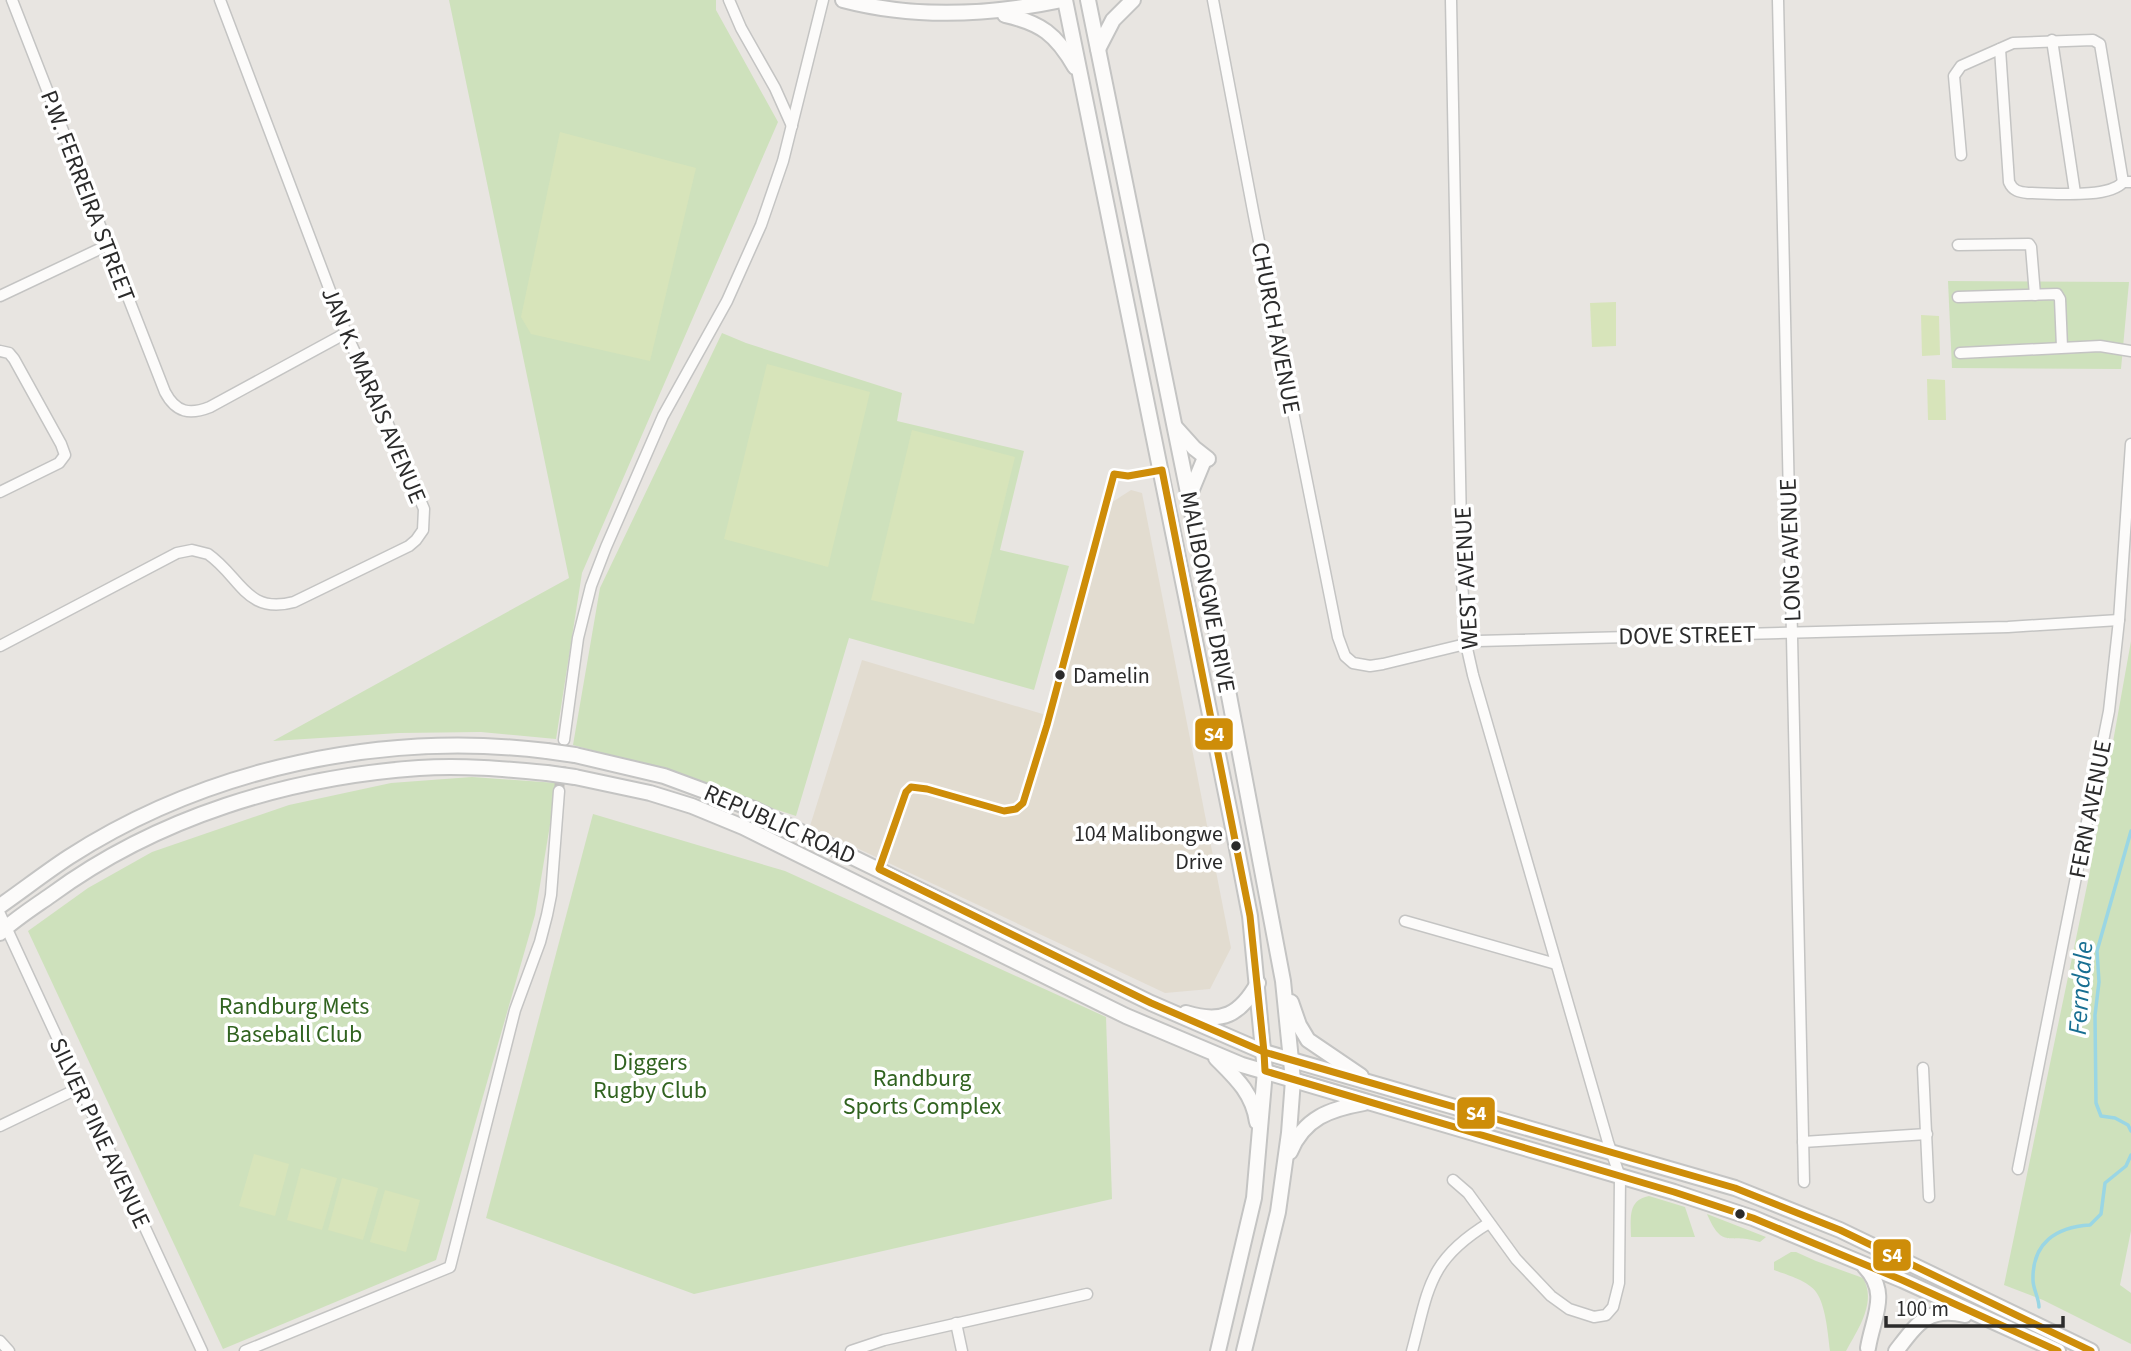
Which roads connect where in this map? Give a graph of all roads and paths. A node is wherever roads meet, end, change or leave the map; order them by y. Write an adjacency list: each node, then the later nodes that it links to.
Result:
1 (12, 0): 21 (street, P.W. FERREIRA STREET)
2 (220, 0): 26 (street, JAN K. MARAIS AVENUE)
3 (729, 0): 17 (street)
4 (823, 0): 17 (street)
5 (843, 0): 12 (main road)
6 (1064, 0): 12 (main road); 16 (main road, MALIBONGWE DRIVE)
7 (1088, 0): 14 (main road, MALIBONGWE DRIVE)
8 (1133, 0): 14 (main road)
9 (1213, 0): 39 (street, CHURCH AVENUE)
10 (1451, 0): 37 (street, WEST AVENUE)
11 (1778, 0): 36 (street, LONG AVENUE)
12 (994, 12): 16 (main road)
13 (2052, 40): 15 (street); 19 (street); 20 (street)
14 (1098, 48): 31 (main road, MALIBONGWE DRIVE)
15 (2000, 49): 18 (street); 20 (street)
16 (1082, 80): 47 (main road, MALIBONGWE DRIVE)
17 (792, 126): 40 (street)
18 (1961, 155)
19 (2127, 182): 20 (street)
20 (2075, 193)
21 (108, 245): 24 (street); 26 (street, P.W. FERREIRA STREET)
22 (1958, 245): 23 (street)
23 (2035, 295): 25 (street); 27 (street)
24 (0, 296)
25 (1958, 297)
26 (346, 332): 38 (street, JAN K. MARAIS AVENUE)
27 (2062, 347): 29 (street); 30 (street)
28 (0, 351): 33 (street)
29 (2131, 351)
30 (1960, 353)
31 (1173, 424): 34 (main road, MALIBONGWE DRIVE); 34 (main road)
32 (2131, 444): 35 (street, FERN AVENUE)
33 (0, 492)
34 (1189, 496): 46 (main road, MALIBONGWE DRIVE)
35 (2119, 620): 36 (street, DOVE STREET); 64 (street, FERN AVENUE)
36 (1793, 633): 37 (street, DOVE STREET); 60 (street, LONG AVENUE)
37 (1466, 644): 39 (street, DOVE STREET); 45 (street, WEST AVENUE)
38 (0, 646)
39 (1345, 656)
40 (564, 740)
41 (559, 790): 76 (street)
42 (0, 906): 48 (main road, REPUBLIC ROAD, bridge)
43 (1405, 921): 45 (street)
44 (2, 925): 50 (main road, REPUBLIC ROAD, bridge); 56 (street, SILVER PINE AVENUE)
45 (1556, 964): 62 (street, WEST AVENUE)
46 (1283, 981): 51 (main road, MALIBONGWE DRIVE); 55 (main road)
47 (1258, 983): 48 (main road); 49 (main road, MALIBONGWE DRIVE)
48 (1151, 1003): 49 (main road, REPUBLIC ROAD)
49 (1264, 1052): 51 (main road, REPUBLIC ROAD); 53 (main road, MALIBONGWE DRIVE)
50 (1213, 1054): 53 (main road, REPUBLIC ROAD); 61 (main road)
51 (1291, 1060): 54 (main road, MALIBONGWE DRIVE); 55 (main road, REPUBLIC ROAD)
52 (1923, 1068): 59 (street)
53 (1265, 1071): 54 (main road, REPUBLIC ROAD); 61 (main road, MALIBONGWE DRIVE)
54 (1293, 1080): 57 (main road, REPUBLIC ROAD); 63 (main road, MALIBONGWE DRIVE)
55 (1371, 1082): 62 (main road, REPUBLIC ROAD)
56 (79, 1088): 58 (street); 75 (street, SILVER PINE AVENUE)
57 (1367, 1102): 63 (main road); 65 (main road, REPUBLIC ROAD)
58 (0, 1126)
59 (1927, 1134): 60 (street); 68 (street)
60 (1803, 1142): 67 (street, LONG AVENUE)
61 (1260, 1143): 79 (main road, MALIBONGWE DRIVE)
62 (1611, 1152): 65 (street, WEST AVENUE); 84 (main road, REPUBLIC ROAD)
63 (1286, 1163): 80 (main road, MALIBONGWE DRIVE)
64 (2018, 1169)
65 (1620, 1177): 69 (street); 70 (main road, REPUBLIC ROAD)
66 (1453, 1180): 69 (street)
67 (1804, 1182)
68 (1929, 1197)
69 (1489, 1223): 81 (street)
70 (1861, 1263): 73 (main road, REPUBLIC ROAD); 74 (main road)
71 (1087, 1294): 72 (street)
72 (956, 1323): 77 (street); 78 (street)
73 (2000, 1325): 82 (main road); 83 (main road, REPUBLIC ROAD)
74 (1868, 1348)
75 (202, 1351)
76 (245, 1351)
77 (851, 1351)
78 (962, 1351)
79 (1218, 1351)
80 (1244, 1351)
81 (1412, 1351)
82 (1896, 1351)
83 (2057, 1351)
84 (2091, 1351)

